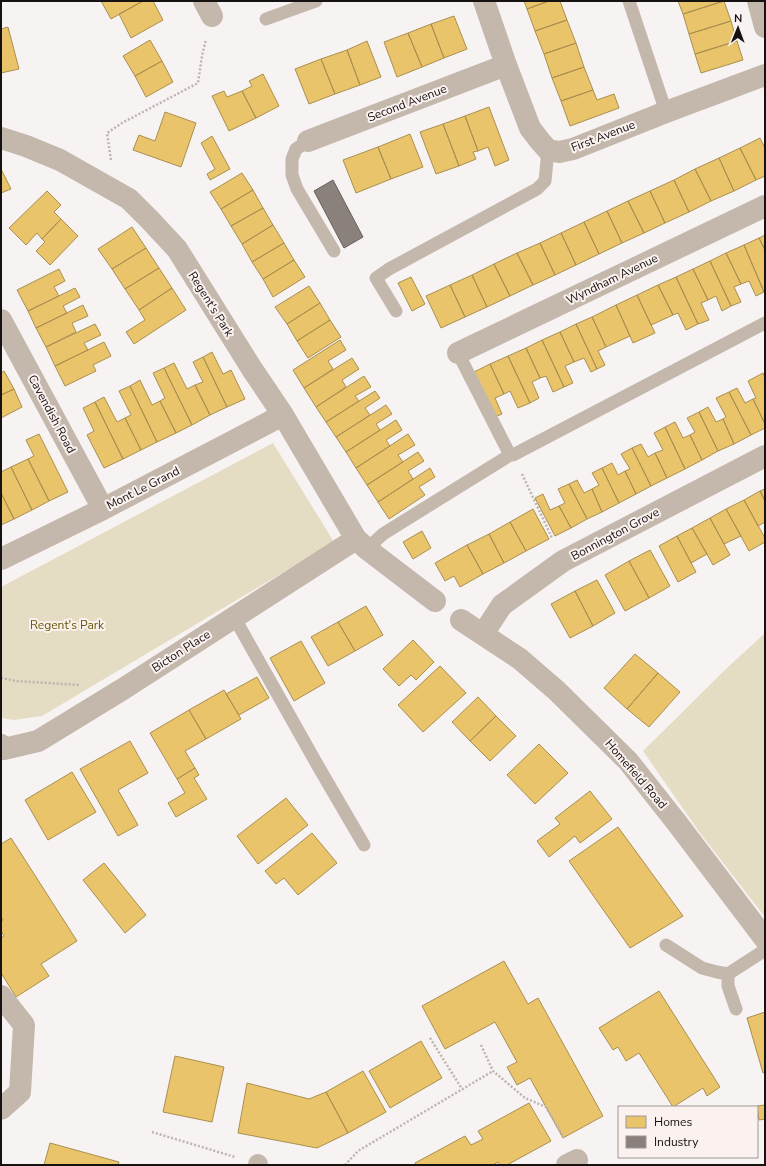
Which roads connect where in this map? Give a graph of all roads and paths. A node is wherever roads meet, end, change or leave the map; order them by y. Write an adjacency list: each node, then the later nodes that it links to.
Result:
1 (316, 1): 6 (lane)
2 (484, 1): 8 (street)
3 (629, 1): 10 (lane)
4 (758, 1): 7 (street)
5 (208, 8): 11 (path)
6 (266, 19)
7 (765, 27)
8 (506, 65): 13 (street, Second Avenue); 14 (street)
9 (765, 75): 10 (street, First Avenue)
10 (666, 112): 14 (street, First Avenue)
11 (107, 133)
12 (1, 138): 21 (street, Regent's Park)
13 (308, 141): 16 (lane)
14 (548, 150): 17 (lane)
15 (765, 206): 20 (street, Wyndham Avenue)
16 (334, 251)
17 (396, 310)
18 (1, 320): 24 (street, Cavendish Road)
19 (765, 323): 22 (lane)
20 (458, 353): 22 (lane)
21 (283, 415): 24 (street, Mont Le Grand); 25 (street, Regent's Park)
22 (511, 455): 25 (lane); 27 (path)
23 (765, 456): 27 (street, Bonnington Grove)
24 (103, 509): 26 (street, Mont Le Grand)
25 (361, 544): 28 (street); 29 (street, Bicton Place)
26 (1, 559)
27 (563, 561): 31 (street, Bonnington Grove)
28 (435, 601)
29 (234, 617): 34 (street, Bicton Place); 35 (lane)
30 (462, 620): 31 (street, Homefield Road)
31 (483, 634): 36 (street, Homefield Road)
32 (1, 678): 33 (path)
33 (85, 686)
34 (1, 745)
35 (364, 845)
36 (765, 939)
37 (666, 945): 39 (lane)
38 (765, 950): 39 (lane)
39 (728, 974): 41 (lane)
40 (1, 996): 46 (street)
41 (736, 1009)
42 (430, 1038): 45 (path)
43 (481, 1045): 44 (path)
44 (493, 1071): 45 (path); 48 (path)
45 (462, 1089): 50 (path)
46 (1, 1110)
47 (152, 1132): 49 (path)
48 (572, 1162)
49 (258, 1165)
50 (345, 1165)

